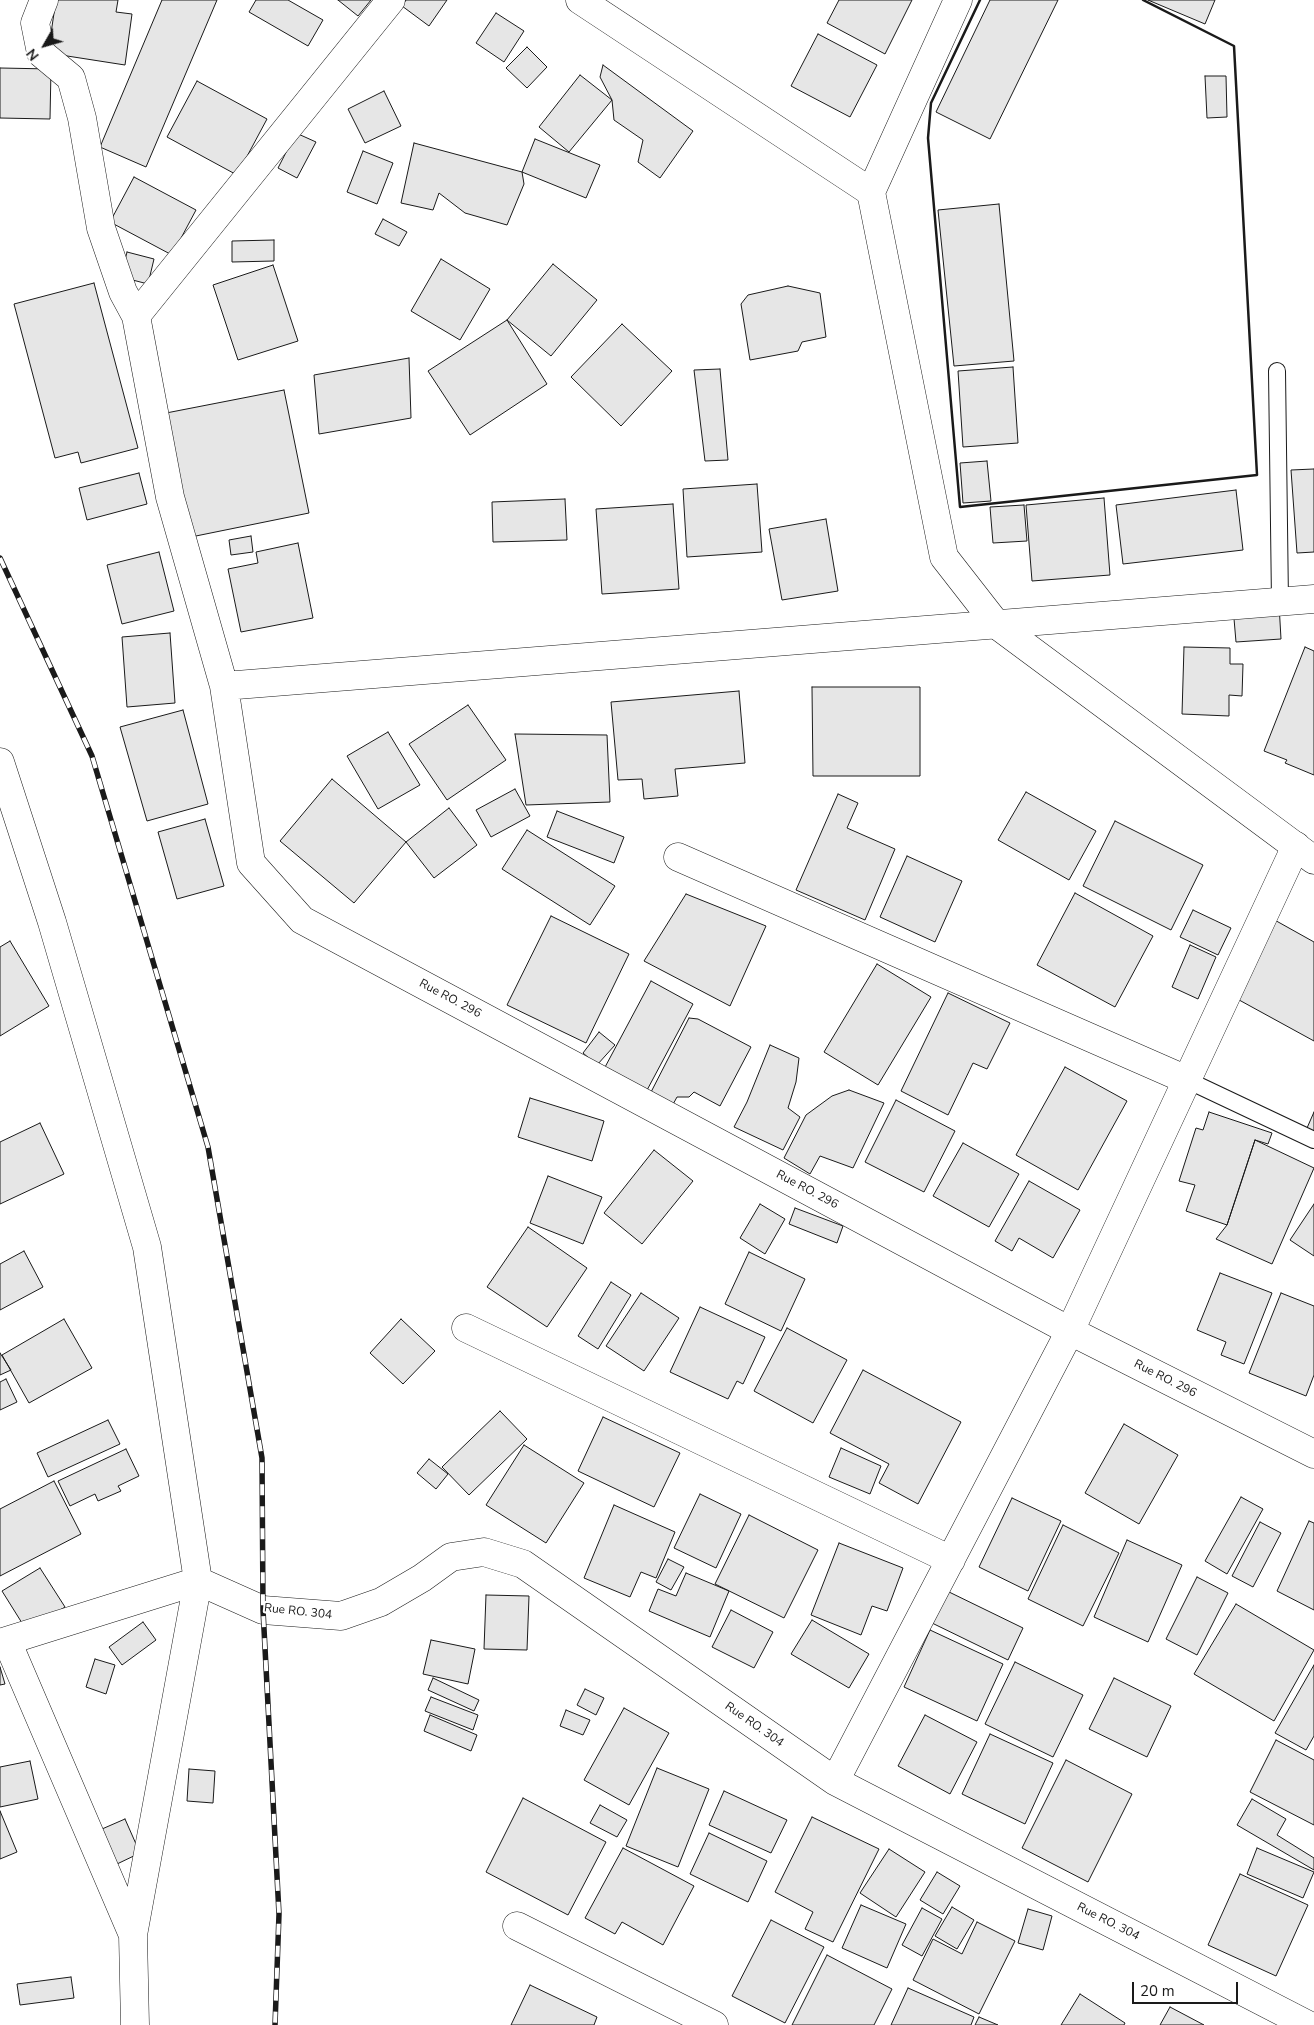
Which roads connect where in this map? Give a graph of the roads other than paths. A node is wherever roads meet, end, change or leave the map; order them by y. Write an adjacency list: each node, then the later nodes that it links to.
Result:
1 (44, 0): 6 (street)
2 (391, 0): 6 (street)
3 (580, 0): 5 (street)
4 (958, 0): 5 (street)
5 (871, 192): 10 (street)
6 (136, 316): 11 (street)
7 (1277, 371): 9 (lane)
8 (1314, 599): 9 (street)
9 (1280, 602): 10 (street)
10 (997, 625): 11 (street); 13 (street)
11 (224, 686): 18 (street, Rue RO. 296)
12 (0, 762): 21 (street)
13 (1305, 853): 15 (street)
14 (678, 856): 15 (street)
15 (1187, 1080): 16 (lane); 18 (street)
16 (1314, 1140)
17 (466, 1328): 20 (street)
18 (1070, 1331): 19 (street, Rue RO. 296); 20 (street)
19 (1312, 1448)
20 (950, 1560): 23 (street)
21 (198, 1581): 22 (street); 23 (street, Rue RO. 304); 25 (street)
22 (3, 1642): 25 (street)
23 (835, 1782): 28 (street, Rue RO. 304)
24 (518, 1926): 27 (street)
25 (134, 1935): 26 (street)
26 (135, 2025)
27 (714, 2025)
28 (1308, 2025)

